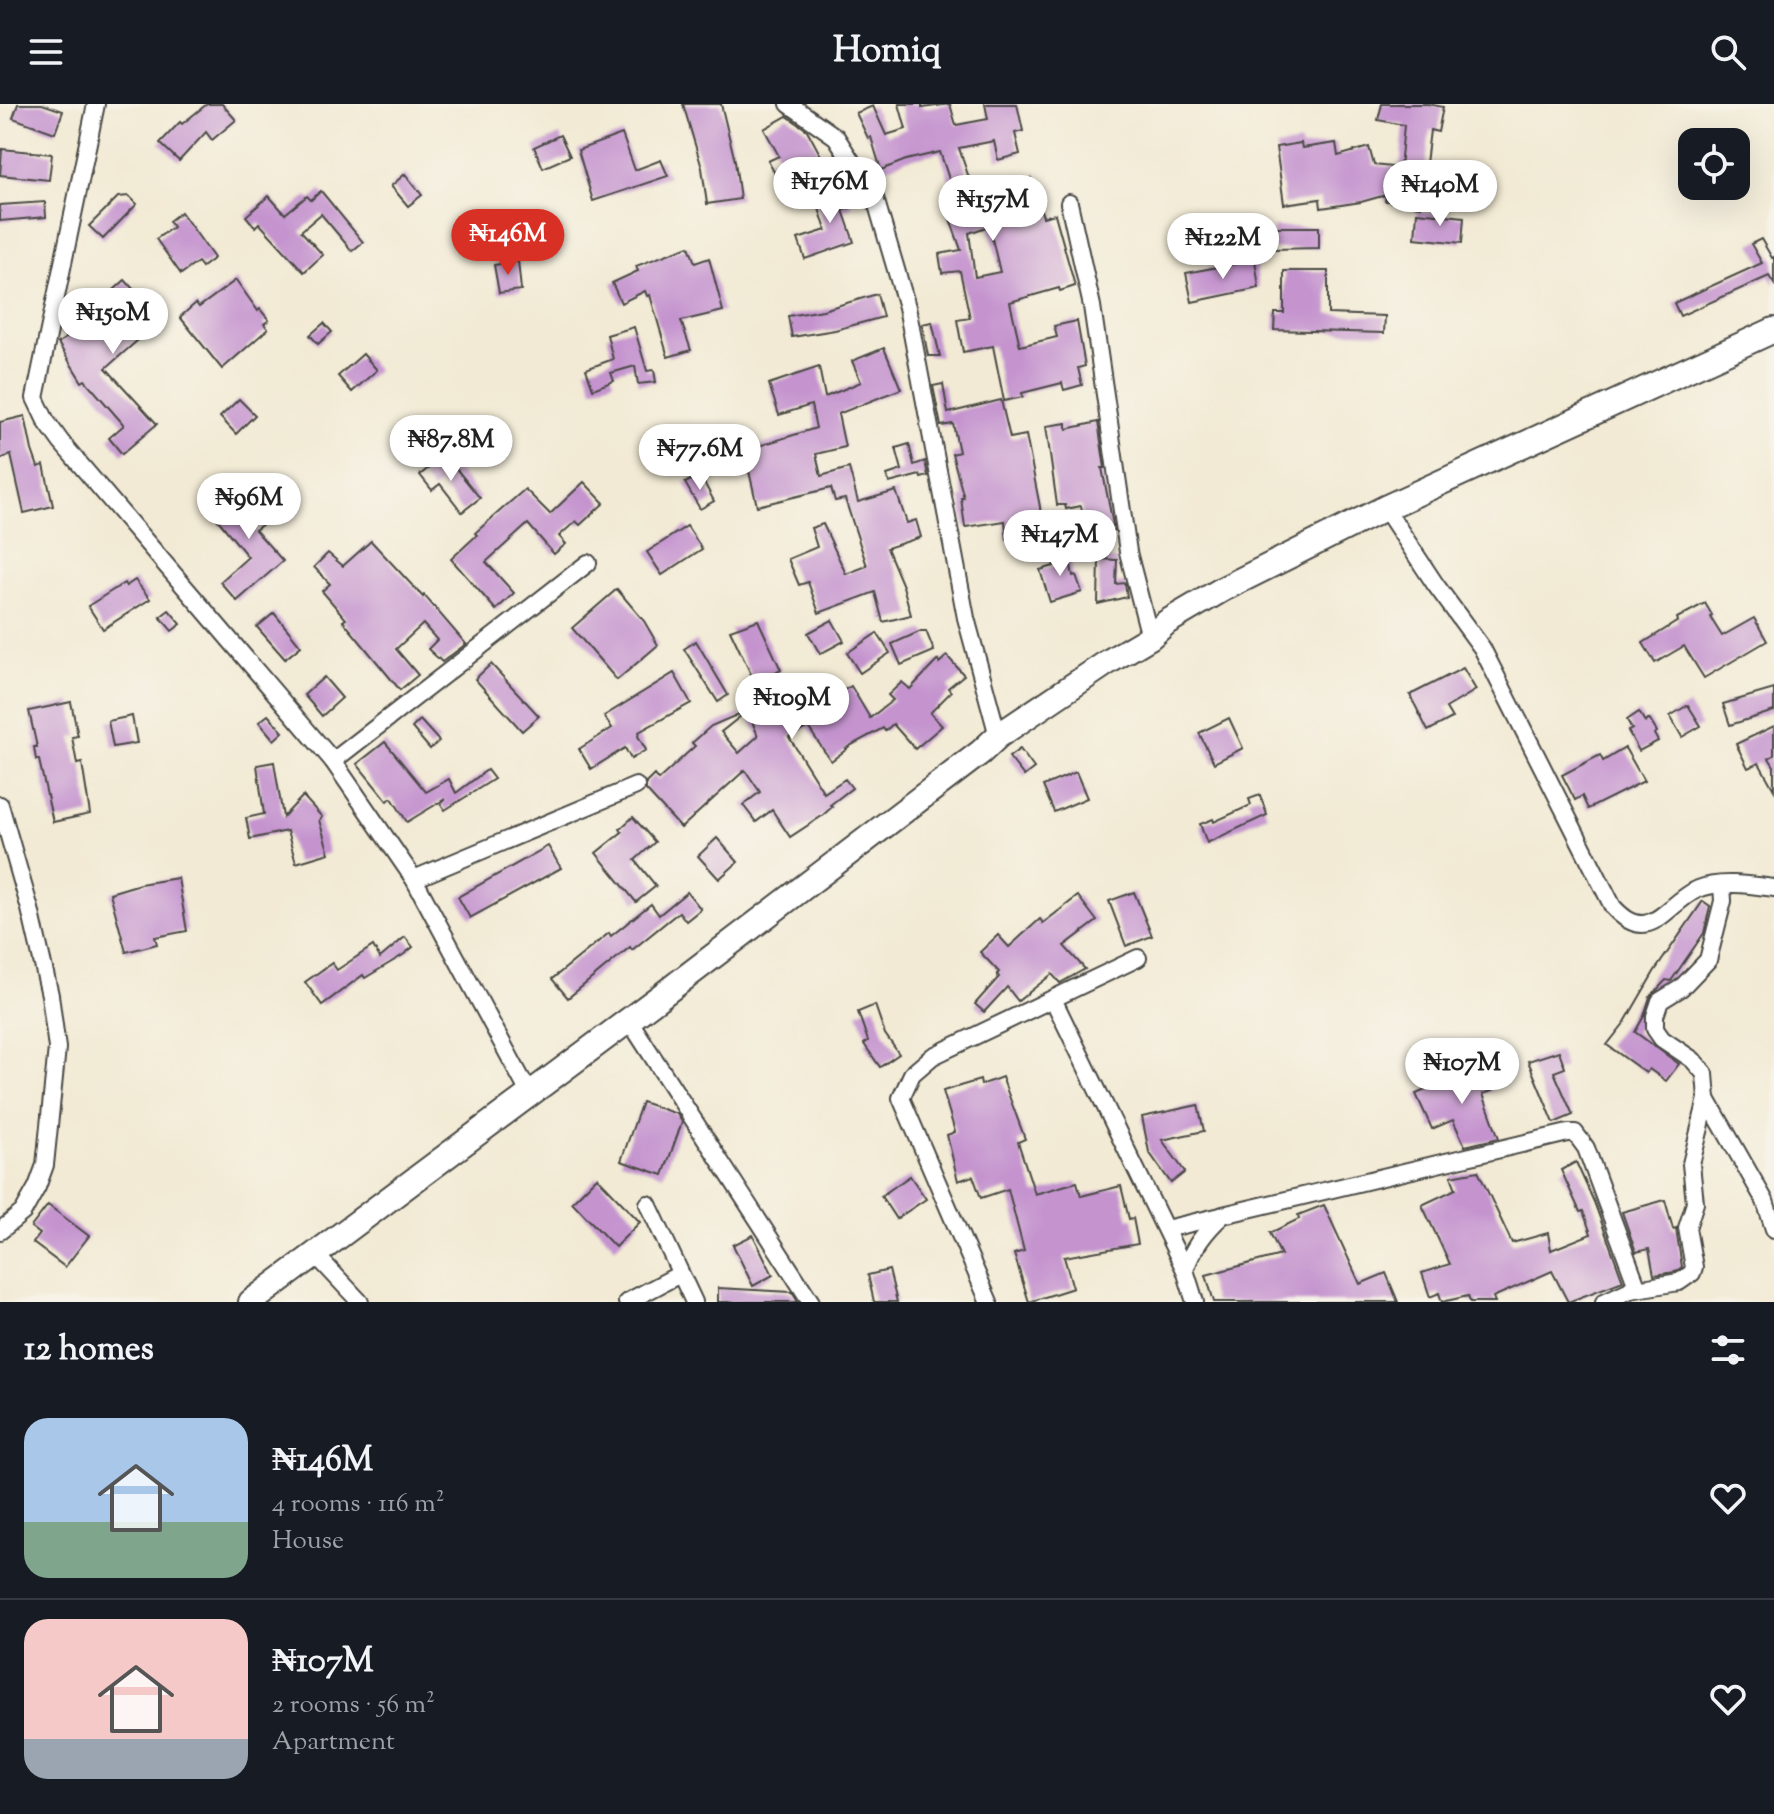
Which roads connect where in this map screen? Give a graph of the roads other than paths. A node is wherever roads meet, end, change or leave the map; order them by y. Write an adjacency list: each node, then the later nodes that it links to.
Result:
1 (96, 104): 9 (street)
2 (789, 104): 8 (street)
3 (1069, 203): 7 (street)
4 (1774, 330): 5 (main road)
5 (1385, 508): 7 (main road); 13 (street)
6 (588, 563): 9 (street)
7 (1150, 637): 8 (main road)
8 (998, 736): 17 (main road)
9 (333, 761): 12 (street)
10 (636, 786): 12 (street)
11 (0, 805): 24 (street)
12 (414, 879): 18 (street)
13 (1722, 885): 14 (street); 19 (street)
14 (1774, 888)
15 (1138, 958): 16 (street)
16 (1053, 999): 22 (street); 34 (street)
17 (629, 1020): 18 (main road); 33 (street)
18 (529, 1093): 25 (main road)
19 (1707, 1099): 23 (street); 28 (street)
20 (648, 1204): 27 (street)
21 (1223, 1215): 22 (street); 26 (street); 28 (street)
22 (1166, 1229): 26 (street)
23 (1774, 1229)
24 (0, 1231)
25 (316, 1255): 29 (main road); 30 (street)
26 (1185, 1270): 35 (street)
27 (680, 1274): 31 (street); 32 (street)
28 (1630, 1290): 36 (street)
29 (251, 1302)
30 (360, 1302)
31 (627, 1302)
32 (694, 1302)
33 (811, 1302)
34 (989, 1302)
35 (1195, 1302)
36 (1604, 1302)

